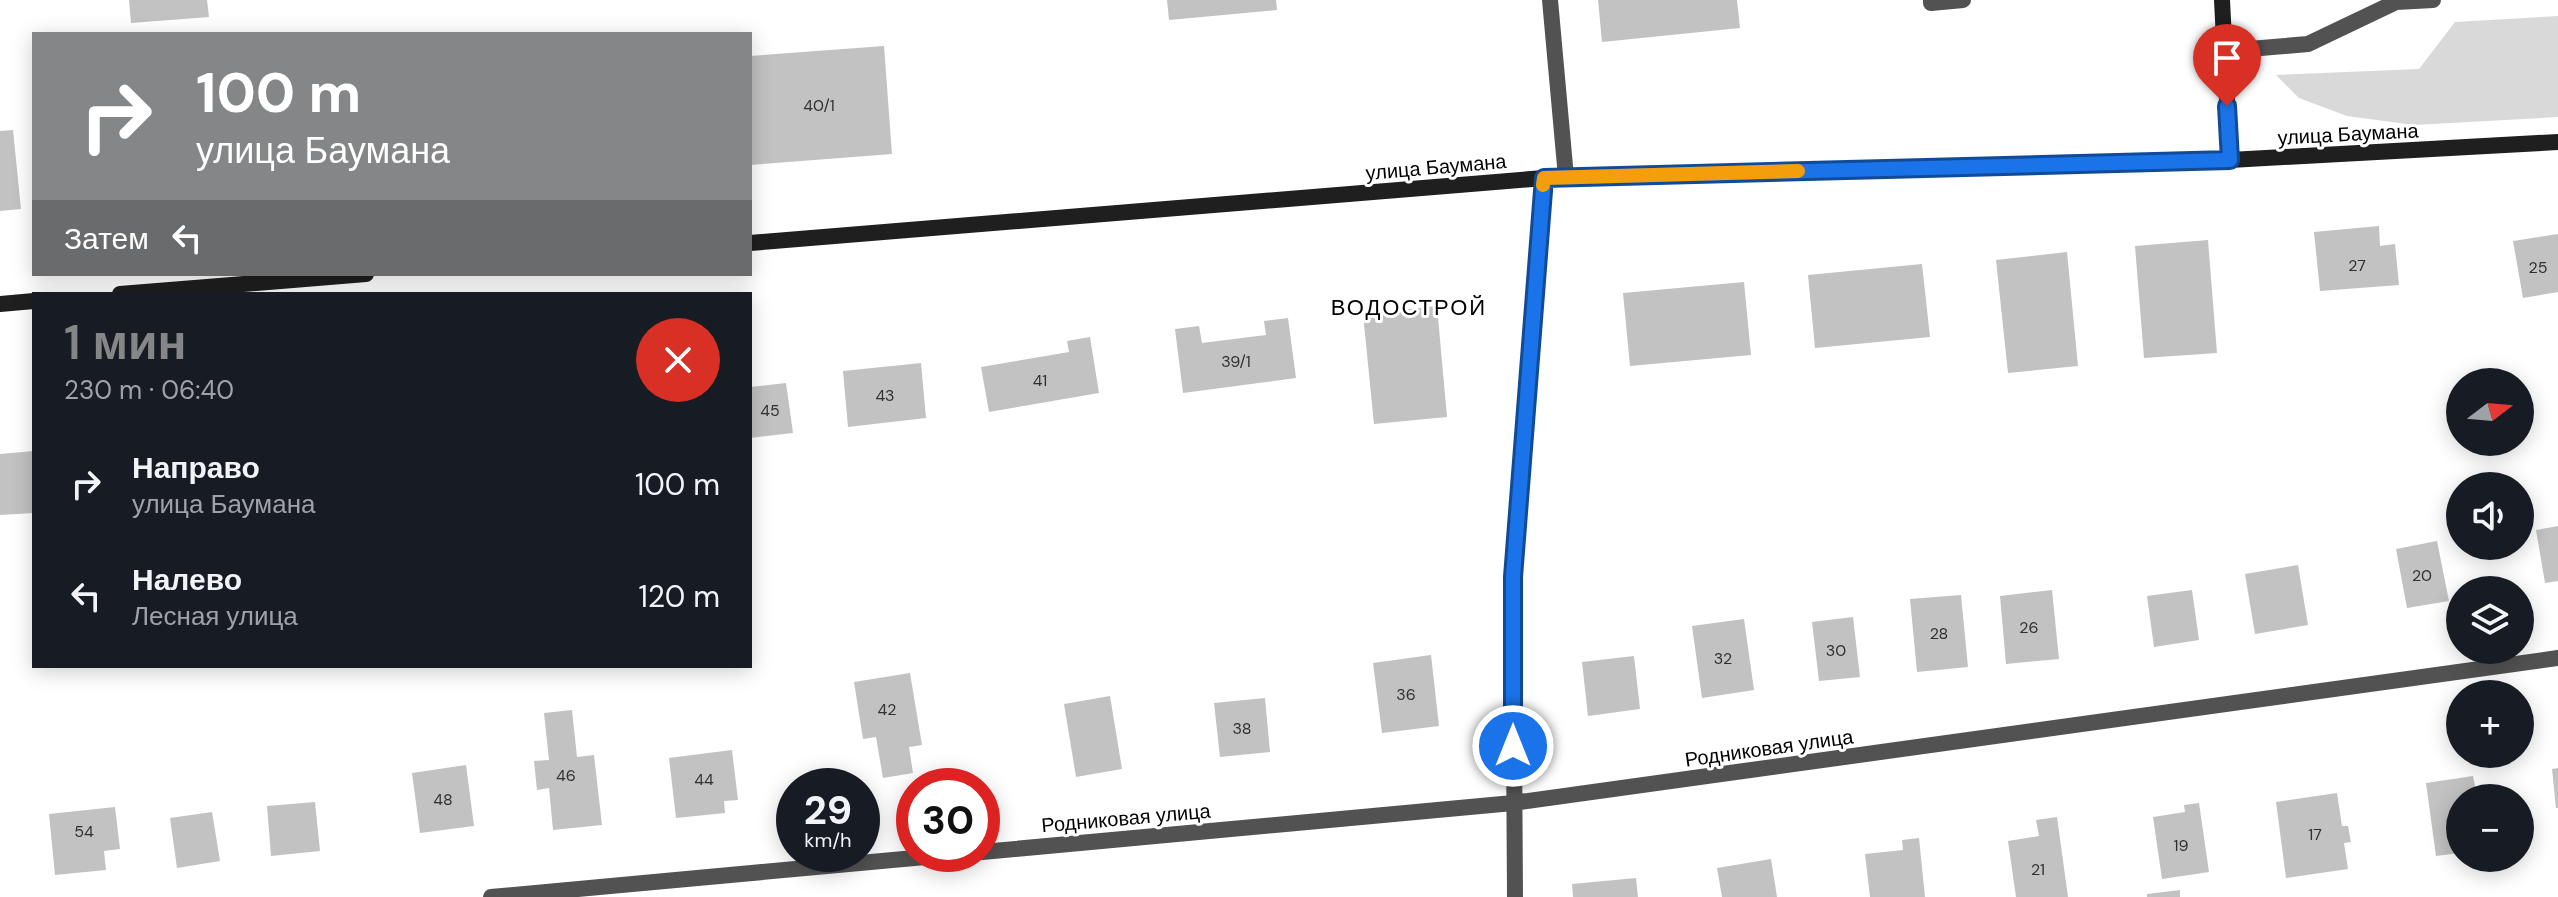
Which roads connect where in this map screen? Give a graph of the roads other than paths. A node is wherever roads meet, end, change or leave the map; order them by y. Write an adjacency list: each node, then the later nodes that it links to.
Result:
1 (1550, 0): 9 (street)
2 (1931, 0): 3 (street)
3 (1963, 0)
4 (2222, 0): 6 (street)
5 (2433, 0): 6 (street)
6 (2225, 51): 8 (street)
7 (2558, 142): 8 (street, улица Баумана)
8 (2230, 160): 9 (street, улица Баумана)
9 (1566, 177): 10 (street, улица Баумана)
10 (1544, 178): 11 (street, улица Баумана); 17 (street)
11 (752, 243)
12 (341, 276): 13 (street)
13 (145, 292)
14 (32, 301): 15 (street)
15 (0, 304)
16 (2558, 658): 17 (street, Родниковая улица)
17 (1513, 803): 18 (street, Родниковая улица); 21 (street)
18 (1000, 850)
19 (896, 860): 20 (street)
20 (491, 897)
21 (1515, 897)

